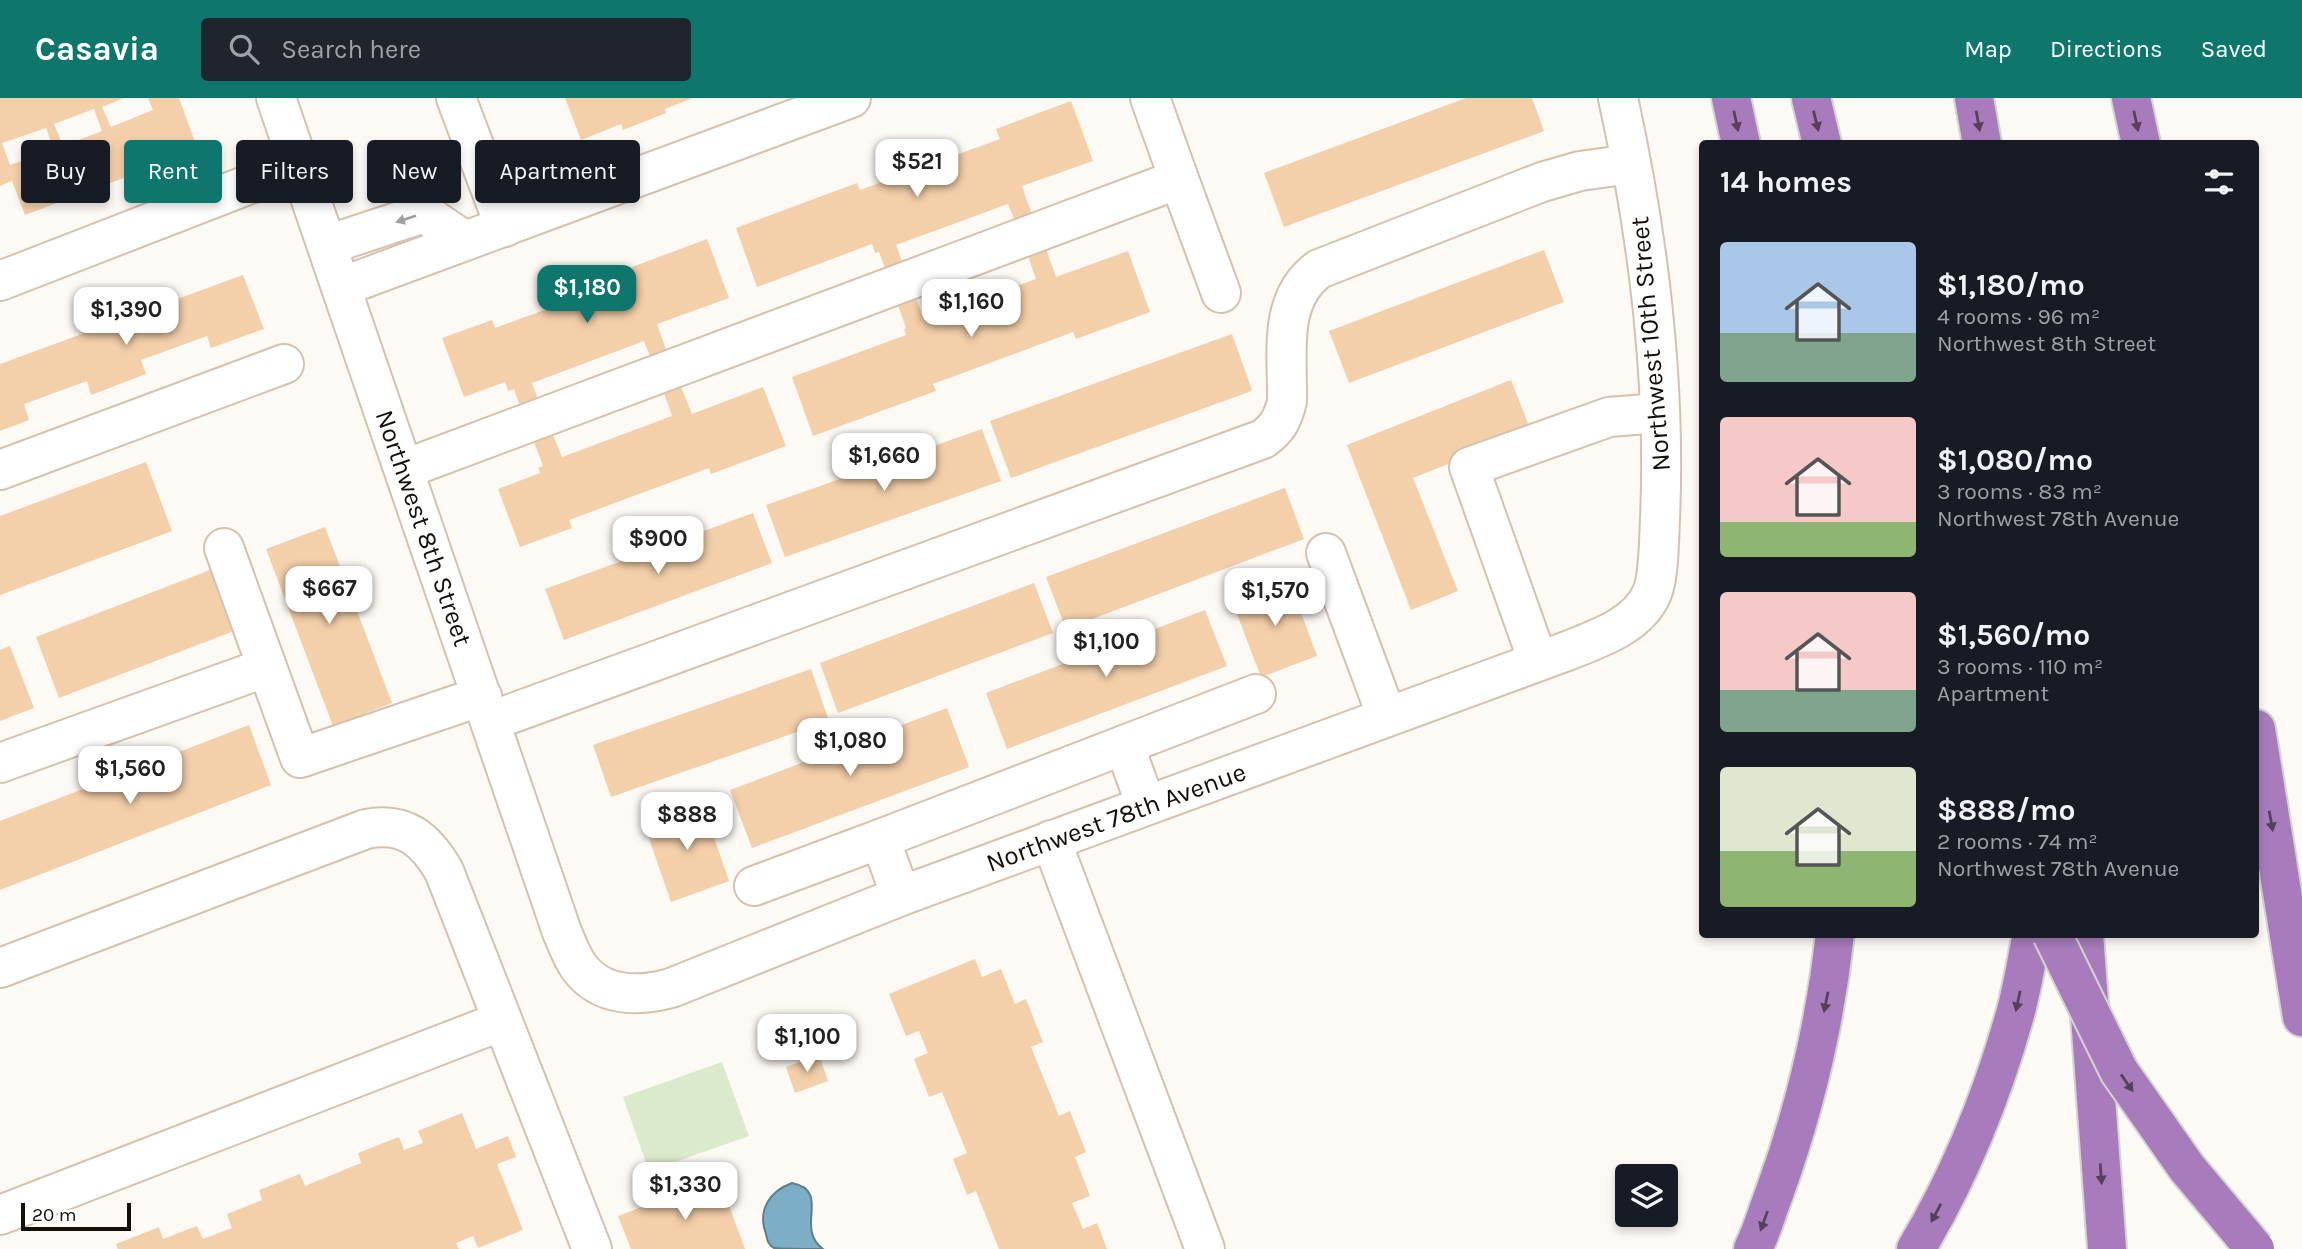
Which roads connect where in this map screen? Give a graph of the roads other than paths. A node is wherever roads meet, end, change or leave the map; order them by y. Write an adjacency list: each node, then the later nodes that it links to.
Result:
1 (276, 98): 10 (street, Northwest 8th Street)
2 (456, 98): 19 (street)
3 (851, 98): 19 (street)
4 (1150, 98): 16 (street)
5 (1618, 98): 15 (street, Northwest 10th Street)
6 (1731, 98): 11 (highway, one-way to 11)
7 (1811, 98): 12 (highway, one-way to 12)
8 (1974, 98): 13 (highway, one-way to 13)
9 (2132, 98): 14 (highway, one-way to 14)
10 (291, 140)
11 (1740, 140)
12 (1821, 140)
13 (1981, 140)
14 (2140, 140)
15 (1631, 164): 26 (street, Northwest 10th Street); 35 (street)
16 (1179, 178): 24 (street); 27 (street)
17 (236, 189): 22 (street)
18 (312, 203): 21 (street, Northwest 8th Street)
19 (505, 227): 20 (street)
20 (465, 241): 21 (street, one-way to 21); 23 (street)
21 (327, 245): 23 (street, Northwest 8th Street)
22 (0, 281)
23 (341, 286): 27 (street, Northwest 8th Street)
24 (1221, 293)
25 (284, 364): 28 (street)
26 (1659, 413): 31 (street, Northwest 10th Street); 32 (street)
27 (405, 468): 35 (street, Northwest 8th Street)
28 (0, 470)
29 (224, 548): 33 (street)
30 (1326, 553): 36 (street)
31 (1653, 591): 32 (street, Northwest 78th Avenue)
32 (1538, 661): 36 (street, Northwest 78th Avenue)
33 (267, 667): 35 (street); 39 (street)
34 (1256, 694): 37 (street)
35 (487, 708): 49 (street, Northwest 8th Street)
36 (1387, 717): 40 (street, Northwest 78th Avenue)
37 (1124, 745): 40 (street); 41 (street)
38 (2259, 748): 51 (highway, one-way to 51)
39 (0, 763)
40 (1146, 805): 42 (street, Northwest 78th Avenue)
41 (880, 839): 43 (street); 44 (street)
42 (1051, 841): 44 (street, Northwest 78th Avenue); 55 (street)
43 (754, 886)
44 (901, 896): 49 (street, Northwest 78th Avenue)
45 (1835, 938): 56 (highway, one-way to 56)
46 (2031, 938): 57 (highway, one-way to 57)
47 (2054, 938): 59 (highway, one-way to 59, bridge)
48 (2084, 938): 58 (highway, one-way to 58)
49 (574, 958)
50 (0, 968): 52 (street)
51 (2302, 1017)
52 (502, 1021): 53 (street); 54 (street)
53 (0, 1215)
54 (592, 1249)
55 (1205, 1249)
56 (1753, 1249)
57 (1916, 1249)
58 (2107, 1249)
59 (2255, 1249)

